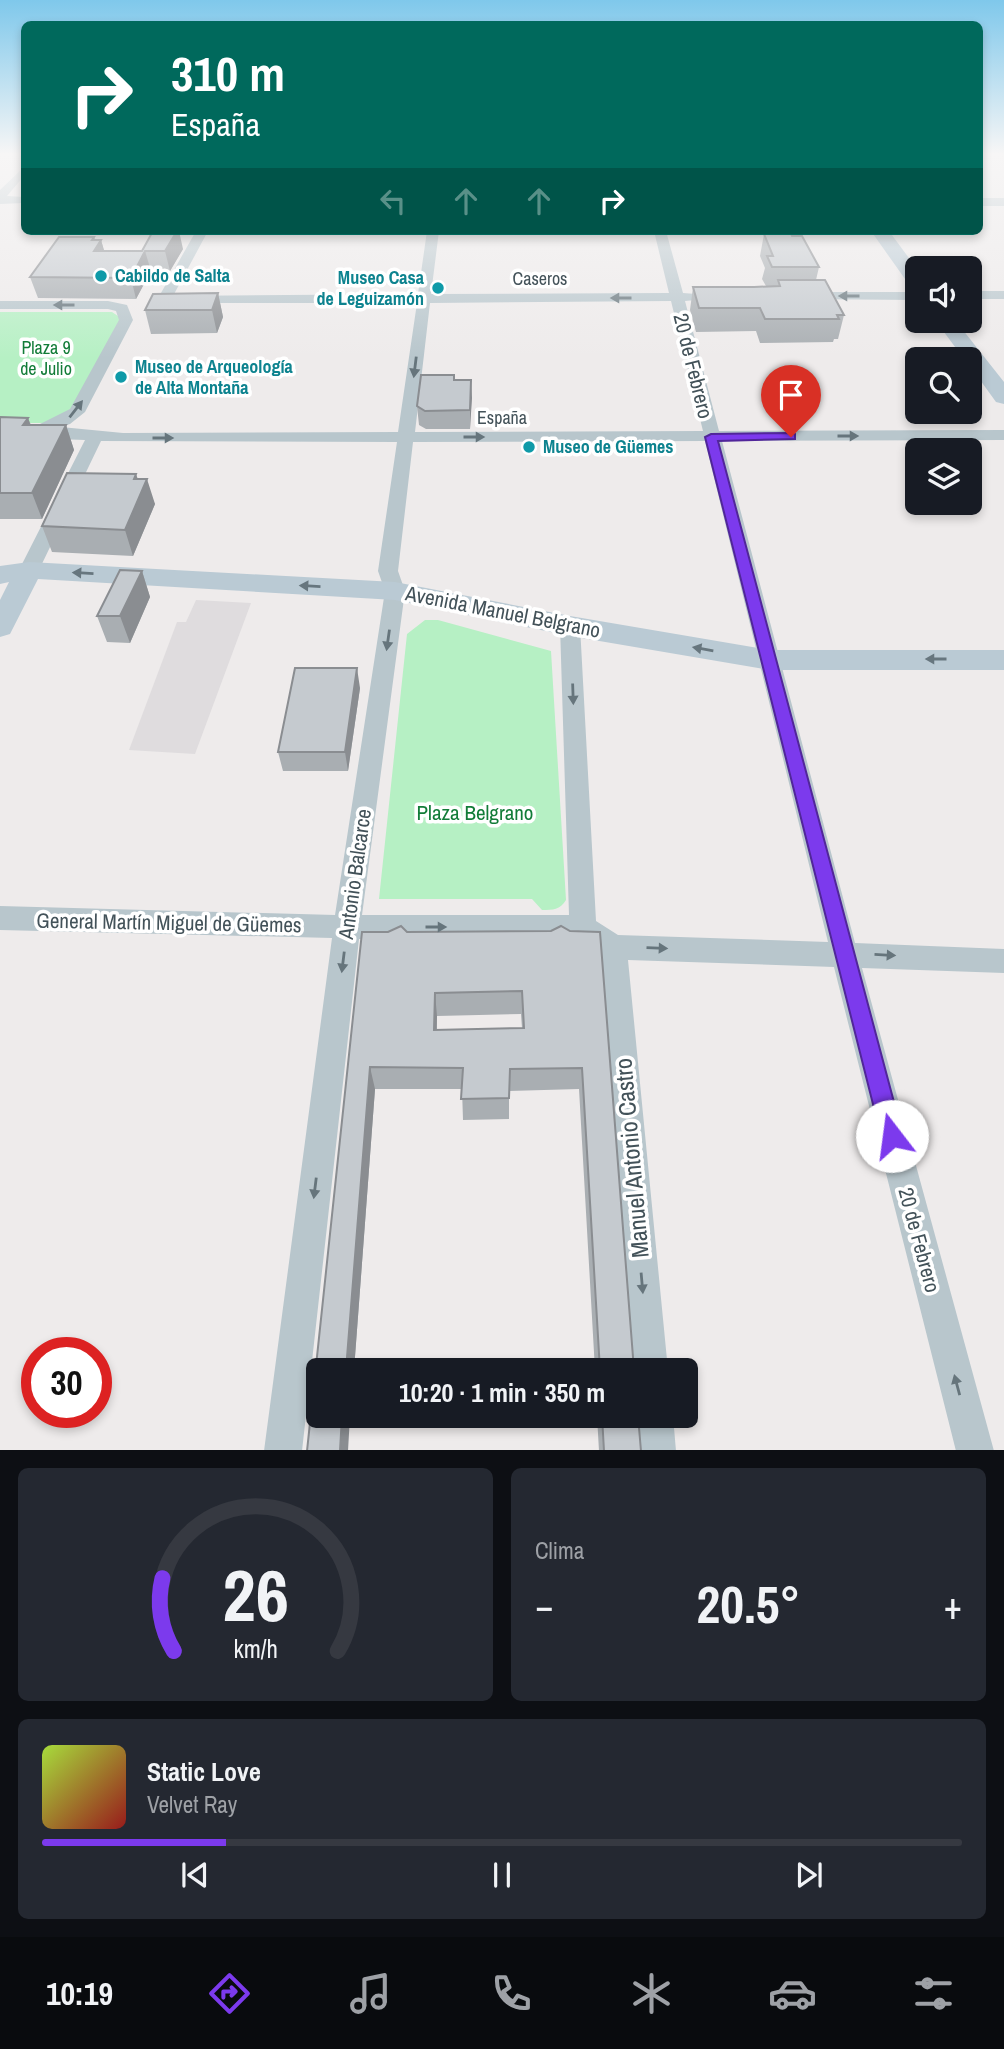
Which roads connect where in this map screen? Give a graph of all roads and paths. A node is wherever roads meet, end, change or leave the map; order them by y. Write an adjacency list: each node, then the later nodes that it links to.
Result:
1 (200, 235): 12 (street, Caseros)
2 (432, 235): 12 (street, Antonio Balcarce)
3 (661, 235): 10 (street, 20 de Febrero)
4 (883, 235): 5 (main road)
5 (905, 265)
6 (982, 295): 7 (street)
7 (1004, 295)
8 (783, 296): 9 (street, one-way to 8)
9 (905, 296)
10 (676, 297): 11 (street, Caseros); 12 (street, Caseros, one-way to 12); 20 (street, 20 de Febrero)
11 (703, 297)
12 (424, 299): 19 (street, Antonio Balcarce, one-way to 19)
13 (0, 305): 16 (street, one-way to 13)
14 (955, 333): 15 (main road)
15 (1004, 397)
16 (8, 432): 18 (street, España)
17 (1004, 435): 20 (street, España, one-way to 17)
18 (95, 436): 19 (street, España, one-way to 19); 21 (street)
19 (406, 437): 20 (street, España, one-way to 20); 23 (street, Antonio Balcarce)
20 (711, 437): 26 (street, 20 de Febrero)
21 (29, 570): 22 (main road, Avenida Manuel Belgrano); 23 (main road, Avenida Manuel Belgrano, one-way to 21); 24 (main road)
22 (0, 575)
23 (395, 591): 25 (main road, Avenida Manuel Belgrano); 29 (street, Antonio Balcarce, one-way to 29)
24 (0, 626)
25 (570, 626): 26 (main road, Avenida Manuel Belgrano, one-way to 25); 30 (street, one-way to 30)
26 (770, 660): 27 (main road, Avenida Manuel Belgrano, one-way to 26); 32 (street, 20 de Febrero)
27 (1004, 660)
28 (0, 918): 29 (street, General Martín Miguel de Güemes)
29 (347, 927): 30 (street, General Martín Miguel de Güemes, one-way to 30); 36 (street, Antonio Balcarce, one-way to 36)
30 (583, 927): 31 (street)
31 (613, 947): 32 (street, one-way to 32); 34 (street, Manuel Antonio Castro, one-way to 34)
32 (844, 953): 33 (street, one-way to 33); 38 (street, 20 de Febrero, one-way to 32)
33 (1004, 961)
34 (649, 1358)
35 (655, 1428): 37 (street)
36 (283, 1450)
37 (657, 1450)
38 (975, 1450)

